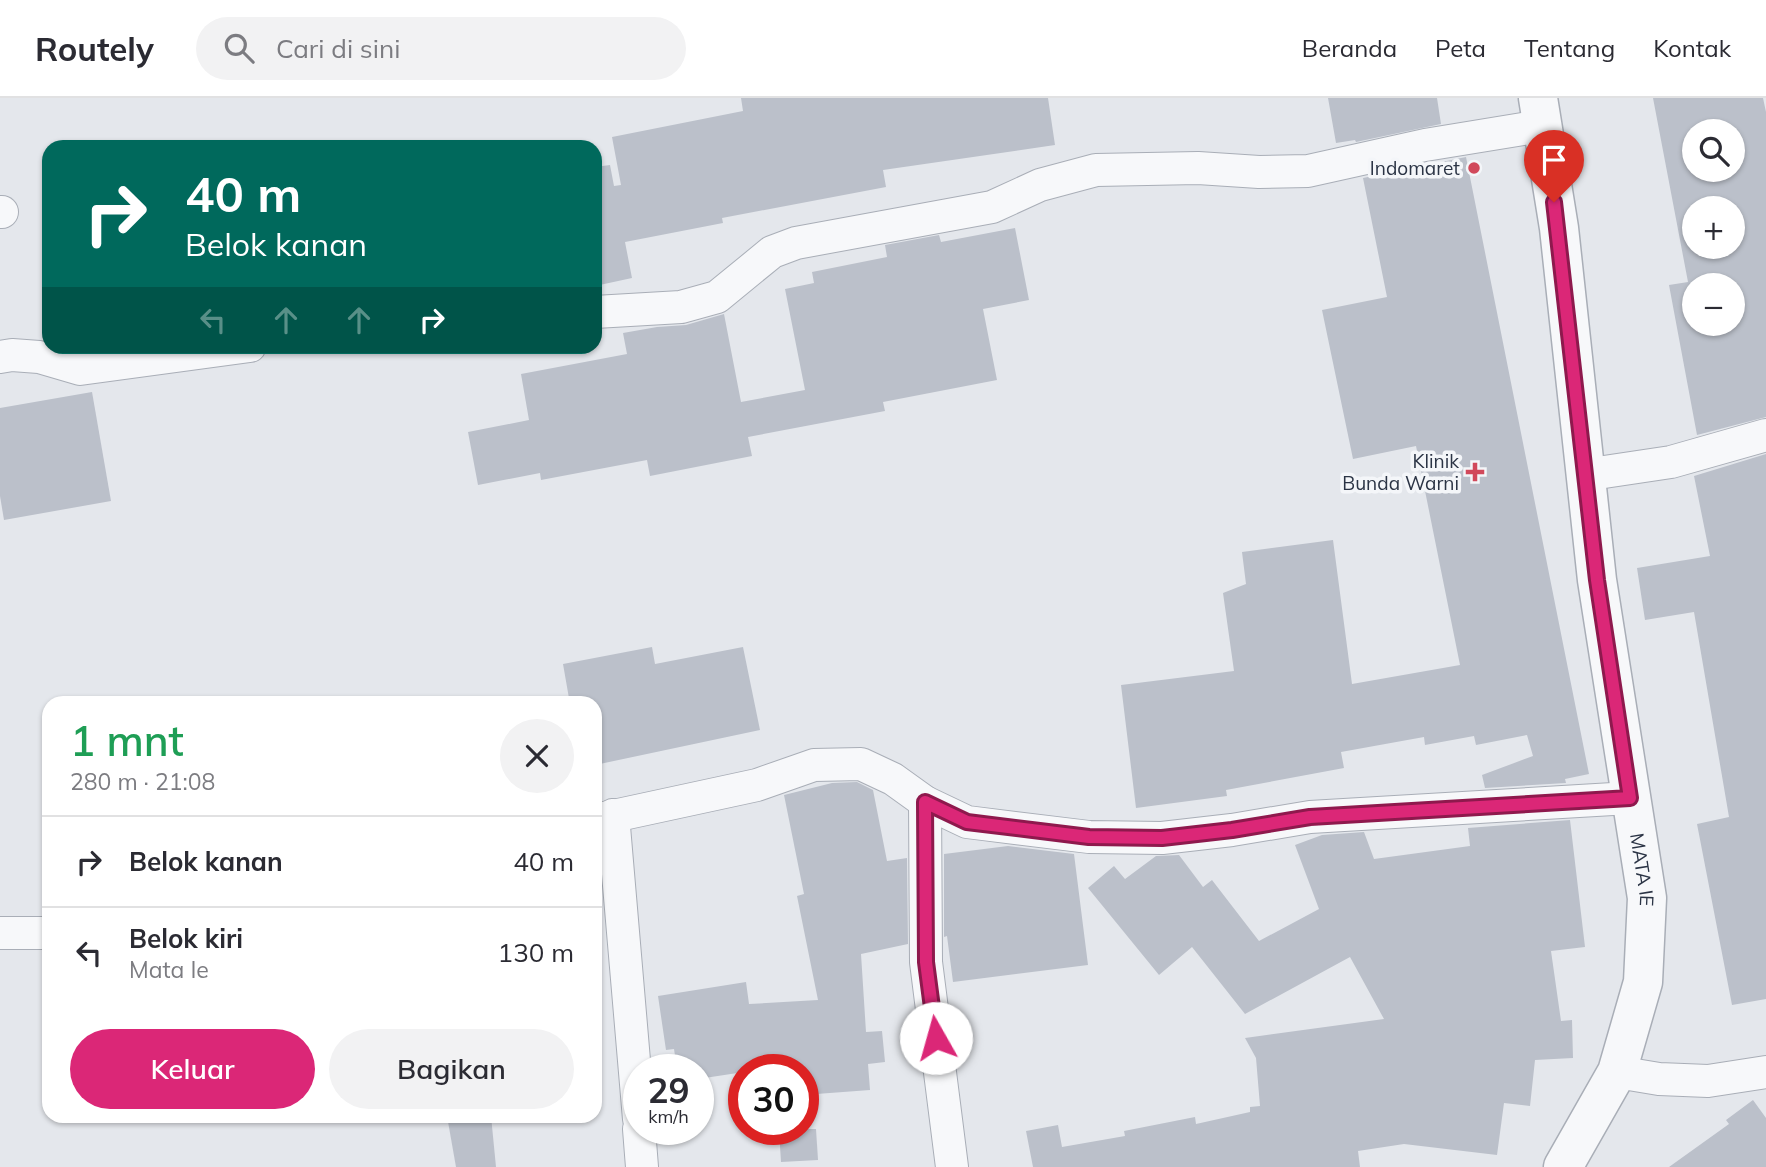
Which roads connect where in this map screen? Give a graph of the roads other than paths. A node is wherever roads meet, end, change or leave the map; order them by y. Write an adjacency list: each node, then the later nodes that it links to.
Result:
1 (1539, 112): 2 (street); 6 (street, MATA IE)
2 (602, 312)
3 (191, 354): 4 (street)
4 (0, 357)
5 (1766, 435): 6 (street)
6 (1584, 475): 7 (street, MATA IE)
7 (1630, 798): 8 (street); 13 (street, MATA IE)
8 (925, 802): 9 (street); 17 (street)
9 (604, 817): 12 (street)
10 (0, 933): 11 (street)
11 (42, 933)
12 (631, 1054)
13 (1617, 1072): 14 (street); 18 (street, MATA IE)
14 (1766, 1072)
15 (640, 1145): 16 (street)
16 (642, 1167)
17 (952, 1167)
18 (1563, 1167)

